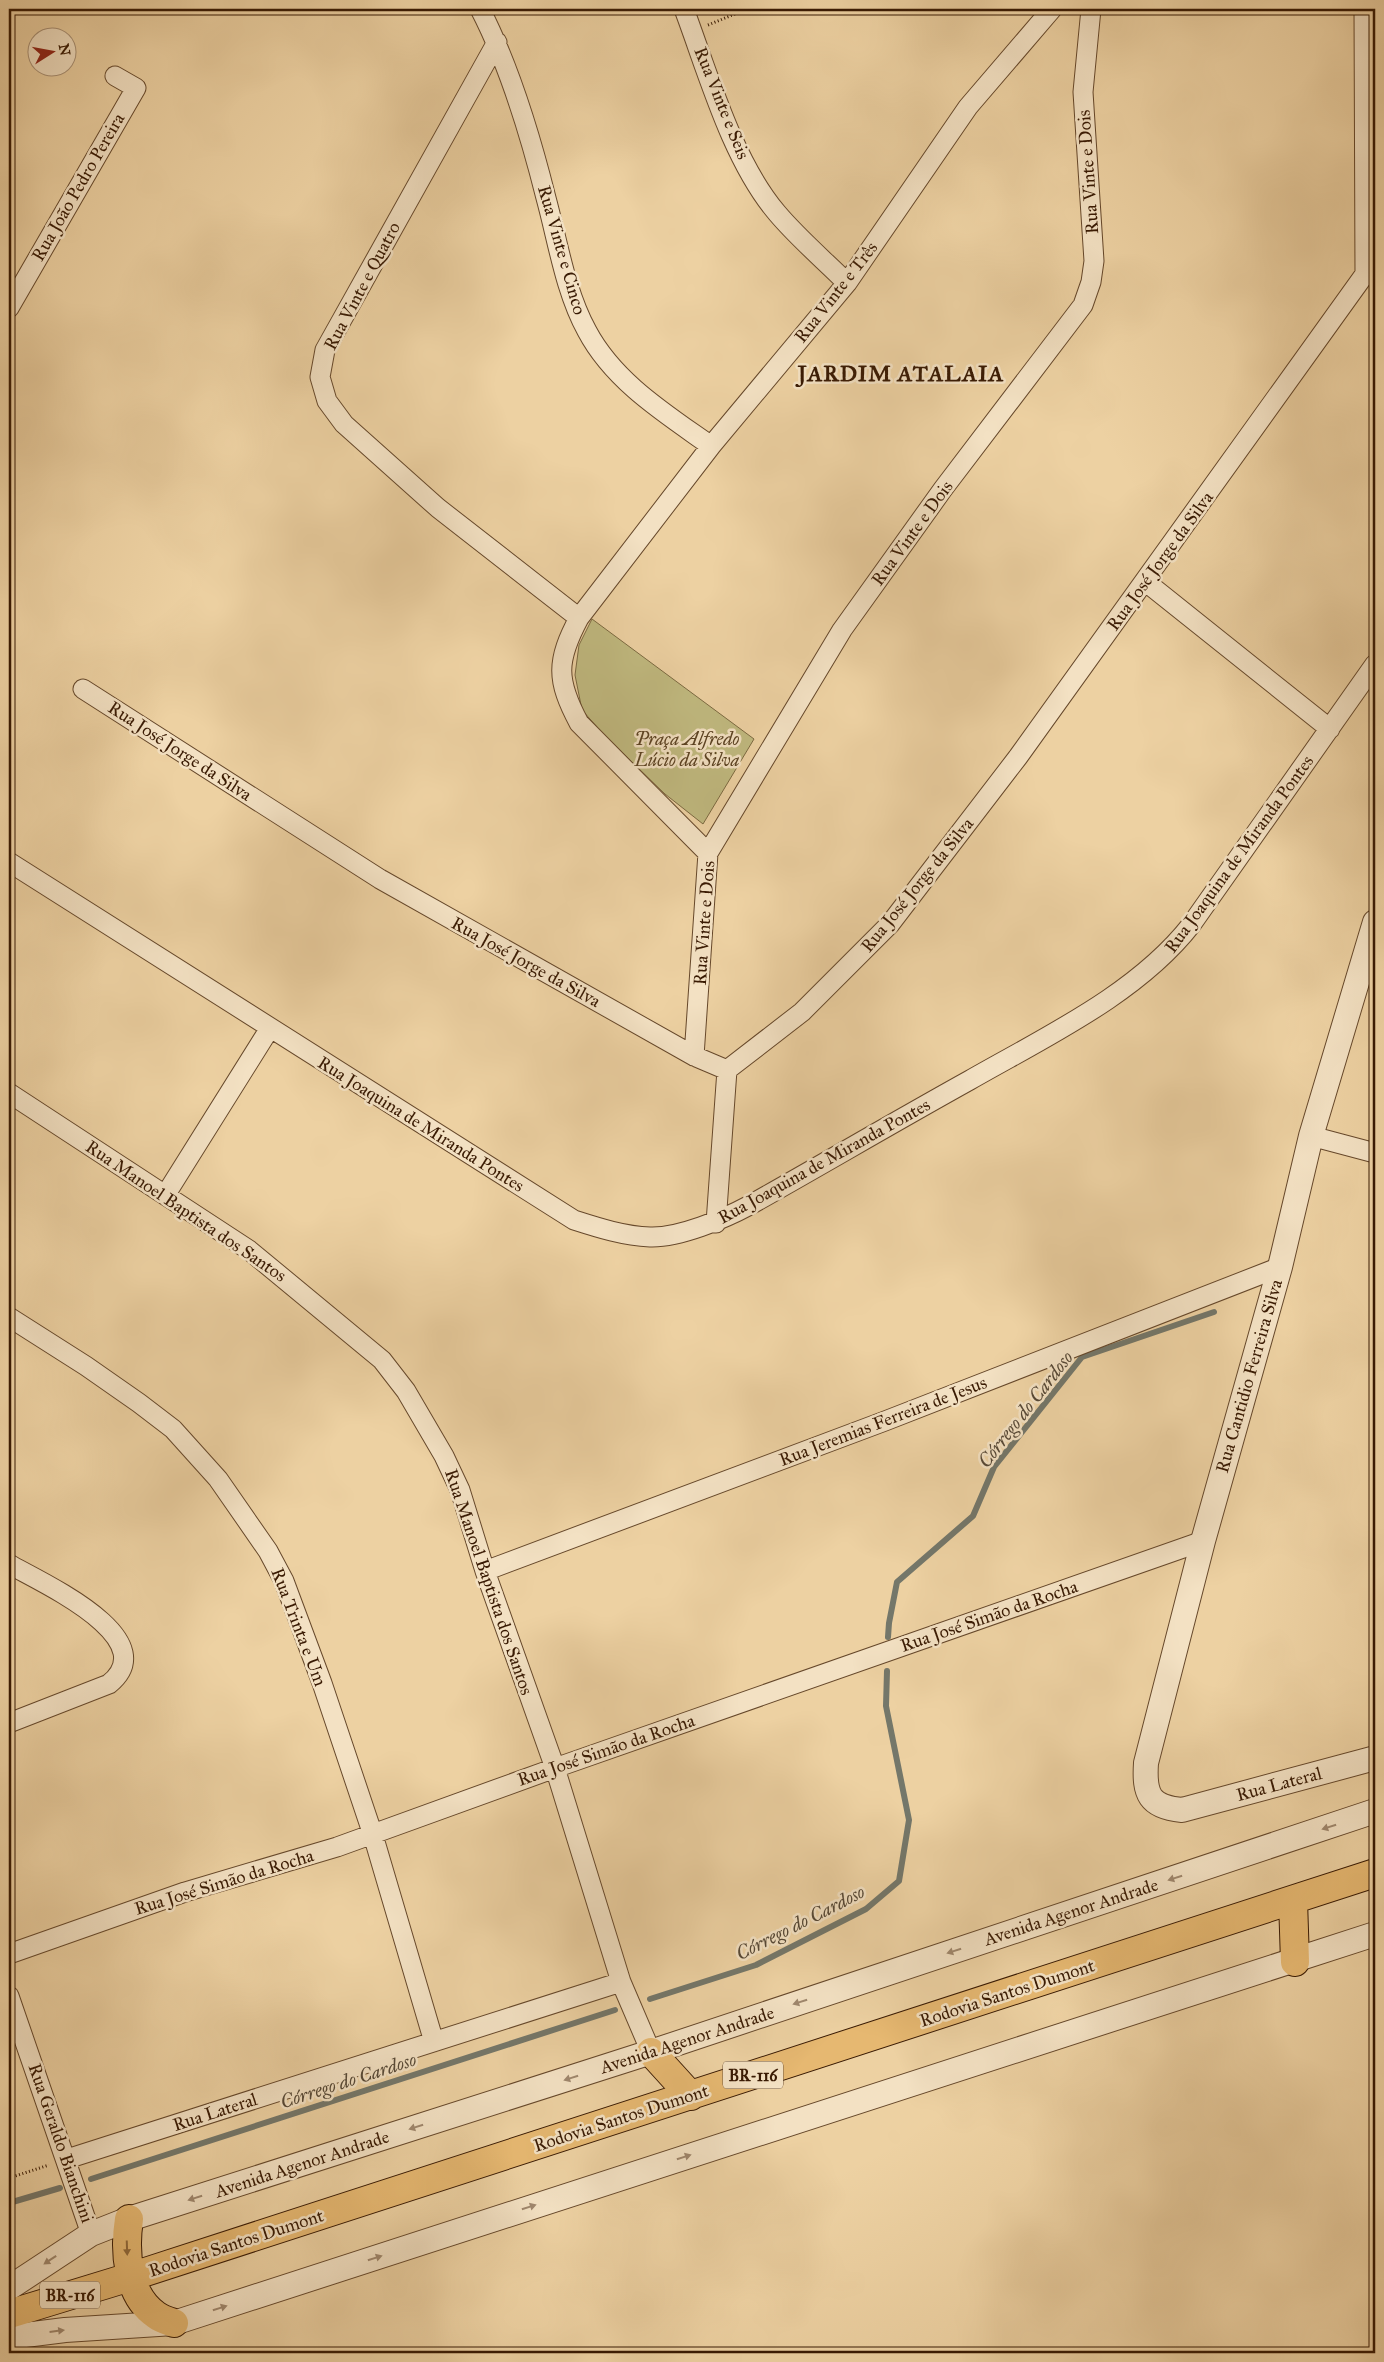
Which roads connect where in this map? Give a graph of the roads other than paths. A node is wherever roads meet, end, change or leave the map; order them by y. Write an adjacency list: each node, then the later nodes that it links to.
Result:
1 (480, 9): 6 (street, Rua Vinte e Cinco)
2 (684, 9): 9 (street, Rua Vinte e Seis)
3 (1052, 9): 9 (street, Rua Vinte e Três)
4 (1091, 9): 17 (street, Rua Vinte e Dois)
5 (1368, 18): 8 (street)
6 (497, 42): 11 (street, Rua Vinte e Cinco); 13 (street, Rua Vinte e Quatro)
7 (115, 76): 10 (street, Rua João Pedro Pereira)
8 (1370, 267): 12 (street, Rua José Jorge da Silva)
9 (847, 283): 11 (street, Rua Vinte e Três)
10 (9, 308)
11 (711, 446): 13 (street, Rua Vinte e Três)
12 (1146, 582): 16 (street); 22 (street, Rua José Jorge da Silva)
13 (579, 618): 17 (street)
14 (1375, 664): 16 (street, Rua Joaquina de Miranda Pontes)
15 (83, 689): 21 (street, Rua José Jorge da Silva)
16 (1330, 729): 27 (street, Rua Joaquina de Miranda Pontes)
17 (708, 853): 21 (street, Rua Vinte e Dois)
18 (9, 862): 20 (street, Rua Joaquina de Miranda Pontes)
19 (1375, 922): 24 (street, Rua Cantidio Ferreira Silva)
20 (270, 1028): 26 (street); 27 (street, Rua Joaquina de Miranda Pontes)
21 (694, 1056): 22 (street, Rua José Jorge da Silva)
22 (727, 1070): 27 (street)
23 (9, 1094): 26 (street, Rua Manoel Baptista dos Santos)
24 (1311, 1136): 25 (street); 28 (street, Rua Cantidio Ferreira Silva)
25 (1375, 1153)
26 (166, 1194): 32 (street, Rua Manoel Baptista dos Santos)
27 (716, 1223)
28 (1280, 1267): 30 (street, Rua Cantidio Ferreira Silva); 32 (street, Rua Jeremias Ferreira de Jesus)
29 (9, 1317): 38 (street, Rua Trinta e Um)
30 (1203, 1542): 35 (street, Rua José Simão da Rocha); 36 (street, Rua Cantidio Ferreira Silva)
31 (9, 1564): 33 (street)
32 (485, 1570): 35 (street, Rua Manoel Baptista dos Santos)
33 (9, 1722)
34 (1375, 1758): 36 (street, Rua Lateral)
35 (555, 1768): 38 (street, Rua José Simão da Rocha); 44 (street, Rua Manoel Baptista dos Santos)
36 (1182, 1810)
37 (1375, 1811): 47 (street, Avenida Agenor Andrade, one-way to 47)
38 (373, 1835): 42 (street, Rua José Simão da Rocha); 46 (street, Rua Trinta e Um)
39 (1375, 1873): 40 (highway, Rodovia Santos Dumont / BR-116)
40 (1293, 1900): 43 (highway); 48 (highway, Rodovia Santos Dumont / BR-116)
41 (1375, 1934): 43 (street)
42 (9, 1954)
43 (1295, 1962): 55 (street, one-way to 43)
44 (620, 1982): 46 (street, Rua Lateral); 47 (street, Rua Manoel Baptista dos Santos)
45 (9, 1996): 49 (street, Rua Geraldo Bianchini)
46 (434, 2042): 49 (street, Rua Lateral)
47 (651, 2052): 48 (highway); 50 (street, Avenida Agenor Andrade, one-way to 50)
48 (691, 2096): 52 (highway, Rodovia Santos Dumont / BR-116)
49 (67, 2159): 51 (street, Rua Geraldo Bianchini)
50 (129, 2220): 51 (street, Avenida Agenor Andrade); 52 (highway, one-way to 52)
51 (91, 2234): 53 (street, Avenida Agenor Andrade, one-way to 53)
52 (130, 2277): 54 (highway, Rodovia Santos Dumont / BR-116); 55 (highway)
53 (9, 2288)
54 (9, 2314)
55 (174, 2323): 56 (street, one-way to 55)
56 (9, 2337)

